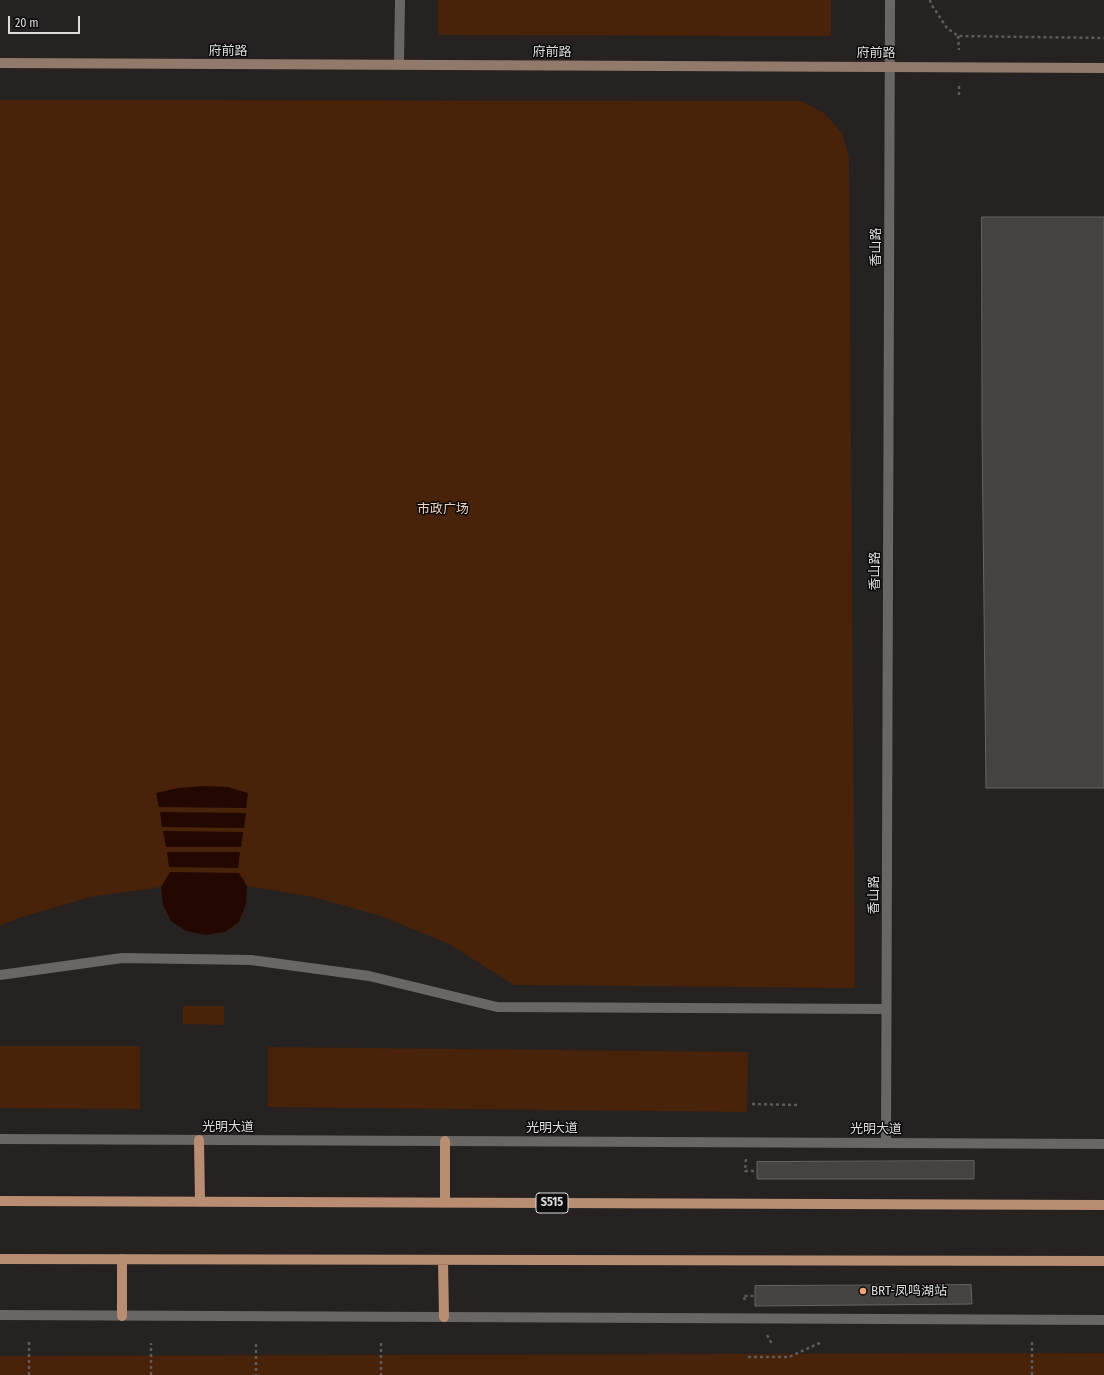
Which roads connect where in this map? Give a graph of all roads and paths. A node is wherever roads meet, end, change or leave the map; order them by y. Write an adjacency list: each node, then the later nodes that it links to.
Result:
1 (400, 0): 6 (street)
2 (890, 0): 7 (street, 香山路)
3 (930, 0): 4 (path)
4 (1104, 38)
5 (0, 62): 6 (main road, 府前路)
6 (399, 64): 7 (main road, 府前路)
7 (890, 66): 8 (main road, 府前路); 10 (street, 香山路)
8 (1104, 68)
9 (0, 975): 10 (street)
10 (886, 1009): 16 (street, 香山路)
11 (752, 1104): 12 (path)
12 (800, 1105)
13 (0, 1139): 14 (street, 光明大道)
14 (199, 1140): 15 (street, 光明大道); 19 (main road)
15 (445, 1141): 16 (street, 光明大道); 20 (main road)
16 (886, 1142): 17 (street, 光明大道)
17 (1104, 1144)
18 (0, 1201): 19 (main road, S515)
19 (200, 1202): 20 (main road, S515)
20 (445, 1203): 21 (main road, S515)
21 (1104, 1205)
22 (0, 1259): 23 (main road)
23 (122, 1259): 24 (main road); 27 (main road)
24 (443, 1260): 25 (main road); 28 (main road)
25 (1104, 1261)
26 (0, 1316): 27 (street)
27 (122, 1316): 28 (street)
28 (444, 1317): 29 (street)
29 (1104, 1320)
30 (29, 1341): 37 (path)
31 (1032, 1342): 41 (path)
32 (151, 1343): 38 (path)
33 (380, 1343): 40 (path)
34 (820, 1343): 36 (path)
35 (256, 1344): 39 (path)
36 (748, 1357)
37 (29, 1375)
38 (151, 1375)
39 (256, 1375)
40 (380, 1375)
41 (1032, 1375)

